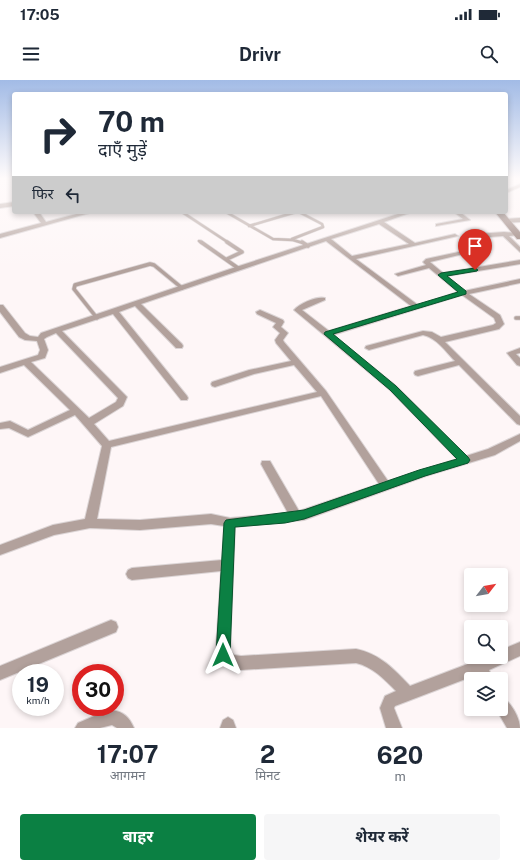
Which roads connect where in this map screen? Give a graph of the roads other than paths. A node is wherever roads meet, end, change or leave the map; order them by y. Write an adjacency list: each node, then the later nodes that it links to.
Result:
1 (37, 214): 13 (street)
2 (82, 214): 13 (street)
3 (185, 214): 28 (lane)
4 (229, 214): 15 (lane)
5 (289, 214): 15 (lane)
6 (303, 214): 20 (lane)
7 (403, 214): 12 (street)
8 (460, 214): 14 (street)
9 (501, 214): 11 (main road)
10 (520, 220): 11 (street)
11 (506, 221): 16 (main road)
12 (380, 222): 21 (street); 23 (street)
13 (44, 224): 17 (street)
14 (438, 225)
15 (249, 226): 20 (lane)
16 (513, 234): 19 (street); 26 (street)
17 (0, 236)
18 (455, 236): 23 (street)
19 (476, 236)
20 (291, 239): 24 (lane)
21 (328, 240): 24 (street); 27 (street)
22 (199, 241): 28 (lane)
23 (413, 244): 27 (street)
24 (308, 246): 31 (street)
25 (477, 250): 30 (street)
26 (520, 250)
27 (351, 258): 39 (street)
28 (227, 259): 31 (lane)
29 (520, 262): 33 (street)
30 (430, 266): 32 (street); 33 (street)
31 (238, 268): 35 (street)
32 (398, 274)
33 (441, 275): 36 (street)
34 (520, 281): 36 (street)
35 (182, 288): 38 (street); 43 (lane)
36 (463, 293): 39 (street); 47 (street)
37 (323, 299): 45 (street)
38 (137, 304): 41 (street); 48 (street)
39 (415, 306): 45 (street)
40 (0, 307): 46 (street)
41 (115, 312): 43 (street); 59 (street)
42 (260, 312): 52 (street)
43 (97, 318): 44 (street)
44 (58, 331): 46 (street); 62 (street)
45 (328, 334): 66 (street)
46 (40, 339): 51 (street)
47 (441, 340): 49 (street); 53 (street)
48 (179, 346)
49 (369, 348)
50 (520, 350): 54 (street)
51 (26, 362): 55 (street); 60 (street)
52 (296, 362): 57 (street); 58 (street)
53 (460, 362): 56 (street); 61 (street)
54 (520, 363)
55 (0, 370)
56 (418, 373)
57 (215, 384)
58 (323, 393): 65 (street); 68 (street)
59 (184, 398)
60 (76, 411): 62 (street); 63 (street)
61 (520, 422)
62 (88, 423): 65 (street)
63 (0, 426)
64 (520, 437): 66 (street)
65 (107, 445): 70 (street)
66 (464, 460): 68 (street)
67 (266, 464): 69 (street)
68 (386, 486): 69 (street)
69 (296, 516): 71 (street)
70 (90, 523): 71 (street); 72 (street)
71 (230, 523): 73 (street)
72 (0, 550)
73 (227, 565): 74 (street); 80 (street)
74 (132, 574)
75 (111, 627): 78 (street)
76 (520, 649): 77 (street)
77 (485, 672)
78 (0, 674)
79 (464, 678): 80 (street)
80 (408, 694): 84 (street)
81 (508, 716): 85 (street)
82 (83, 728): 83 (street)
83 (126, 728)
84 (394, 728)
85 (515, 728)

